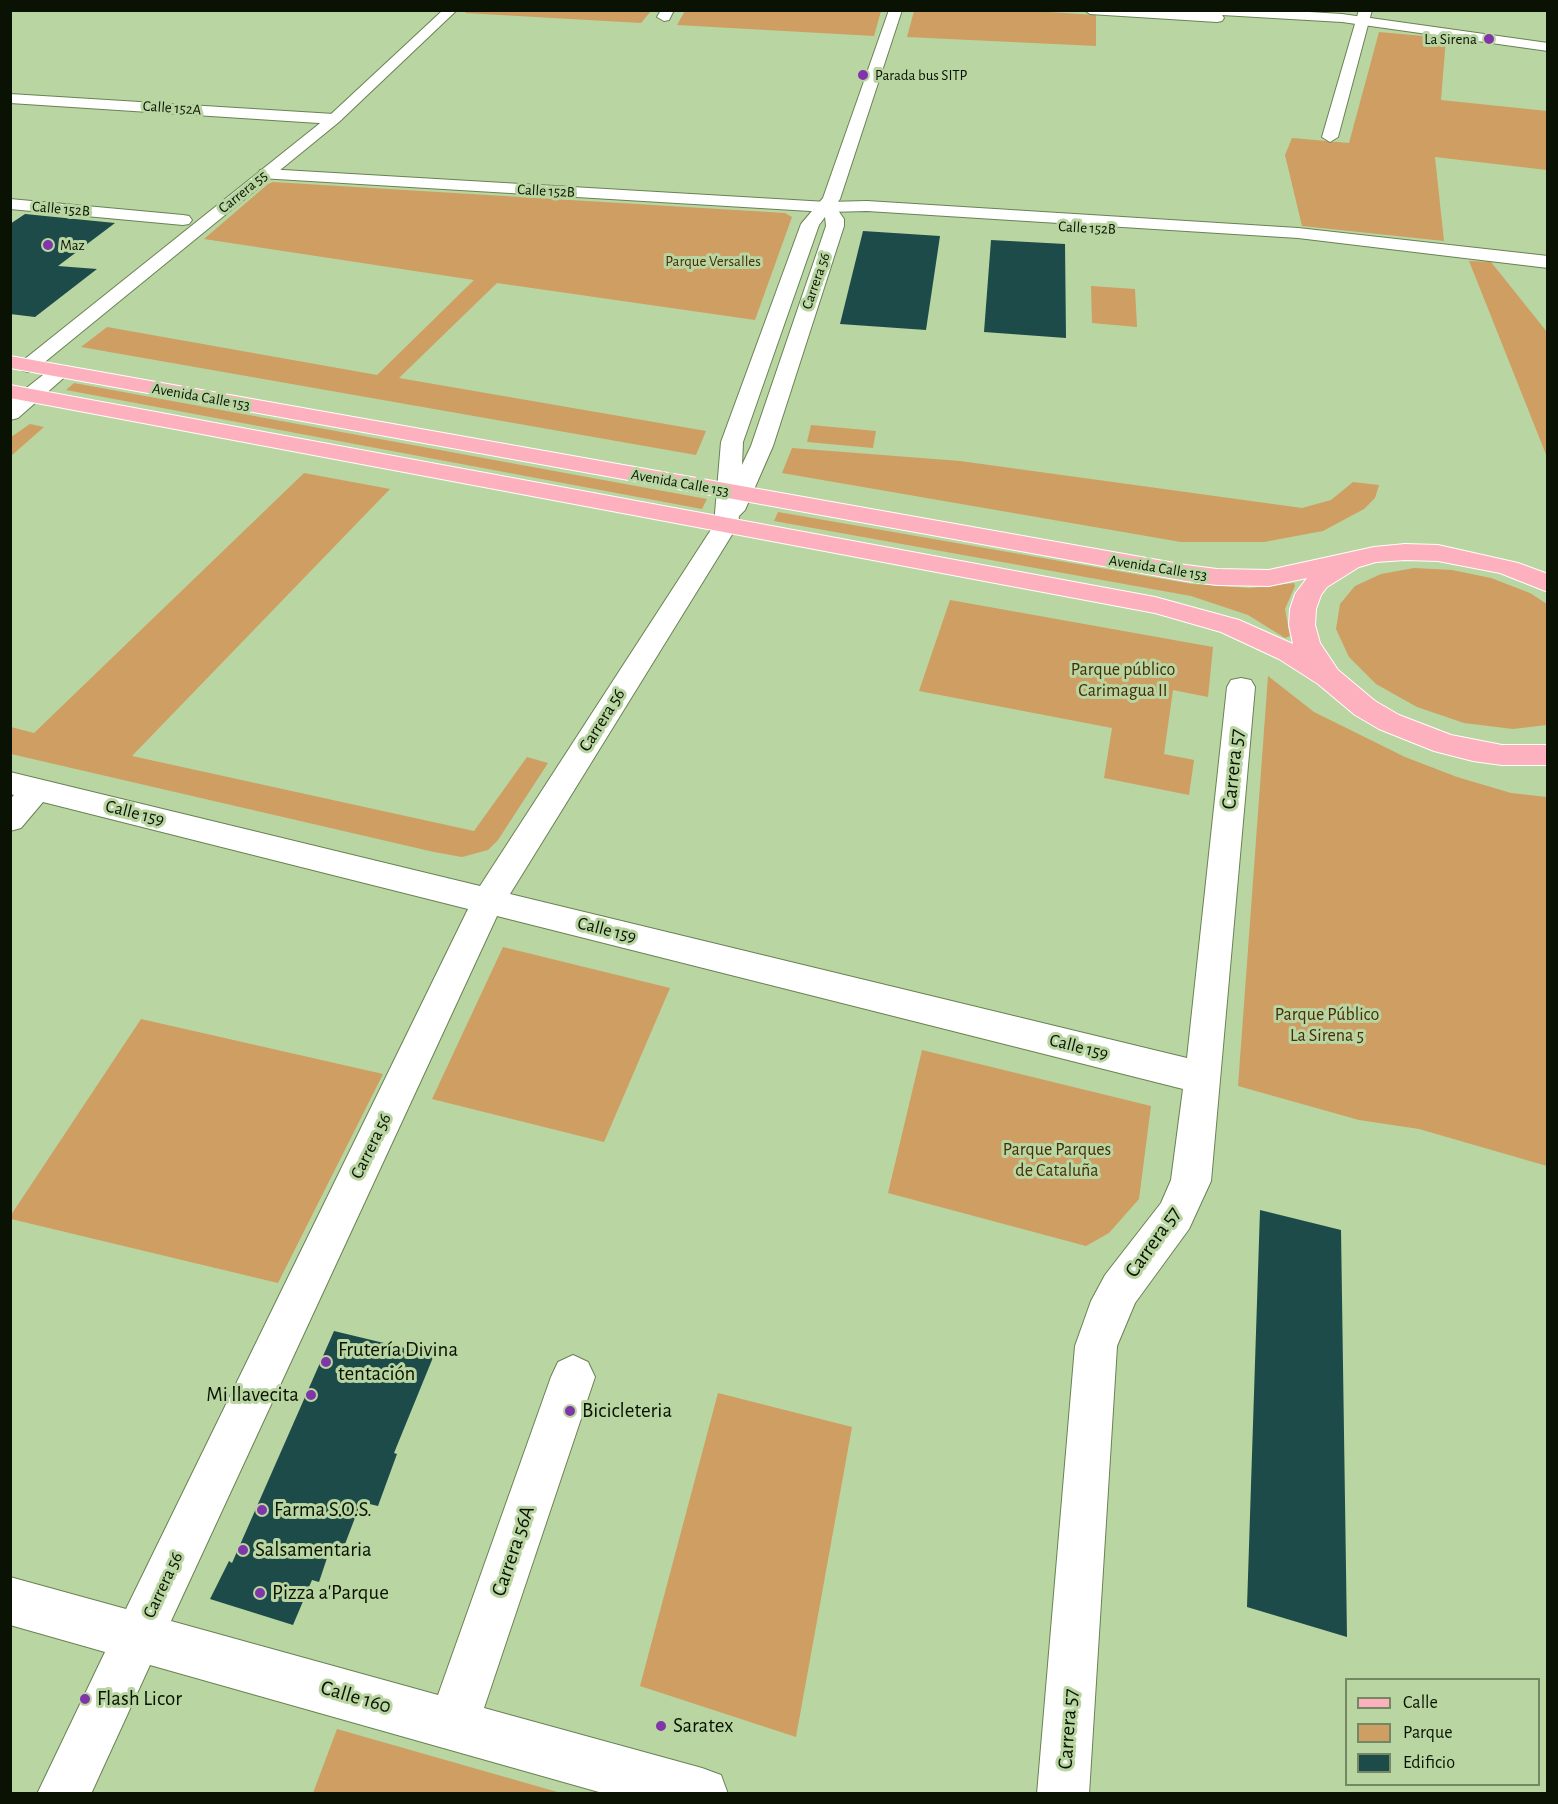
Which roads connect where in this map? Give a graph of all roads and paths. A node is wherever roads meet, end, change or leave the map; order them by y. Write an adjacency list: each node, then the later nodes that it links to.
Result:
1 (431, 10): 8 (street)
2 (451, 10): 10 (street, Carrera 55)
3 (1090, 10): 6 (street)
4 (1196, 10): 6 (street)
5 (896, 11): 15 (street, Carrera 56)
6 (1363, 19): 7 (street); 12 (street)
7 (1548, 46)
8 (373, 63)
9 (10, 98): 11 (street, Calle 152A)
10 (332, 110): 11 (street, Calle 152A); 13 (street, Carrera 55)
11 (312, 117): 16 (street, Carrera 55)
12 (1330, 137)
13 (266, 174): 15 (street, Calle 152B); 19 (street, Carrera 55)
14 (10, 204): 16 (street, Calle 152B)
15 (827, 207): 17 (street, Calle 152B); 24 (street, Carrera 56); 24 (street, Carrera 56)
16 (183, 220): 18 (street, Carrera 55)
17 (1548, 262)
18 (61, 317): 19 (street); 20 (street, Carrera 55)
19 (85, 320): 20 (street, Carrera 55)
20 (16, 362): 21 (main road, Avenida Calle 153)
21 (60, 371): 22 (street); 24 (main road, Avenida Calle 153)
22 (21, 393): 23 (street); 25 (main road, Avenida Calle 153)
23 (10, 413)
24 (734, 493): 25 (street, Carrera 56); 26 (main road, Avenida Calle 153)
25 (726, 525): 28 (main road, Avenida Calle 153); 33 (street, Carrera 56)
26 (1350, 562): 27 (main road); 28 (main road)
27 (1548, 584)
28 (1328, 677): 30 (main road)
29 (1241, 687): 34 (street, Carrera 57)
30 (1548, 755)
31 (24, 786): 32 (street); 33 (street, Calle 159)
32 (10, 820)
33 (488, 901): 34 (street, Calle 159); 37 (street, Carrera 56)
34 (1203, 1078): 41 (street, Carrera 57)
35 (573, 1377): 38 (street, Carrera 56A)
36 (10, 1601): 37 (street, Calle 160)
37 (138, 1637): 38 (street, Calle 160); 39 (street, Carrera 56)
38 (453, 1725): 40 (street, Calle 160)
39 (63, 1794)
40 (702, 1794)
41 (1063, 1794)

